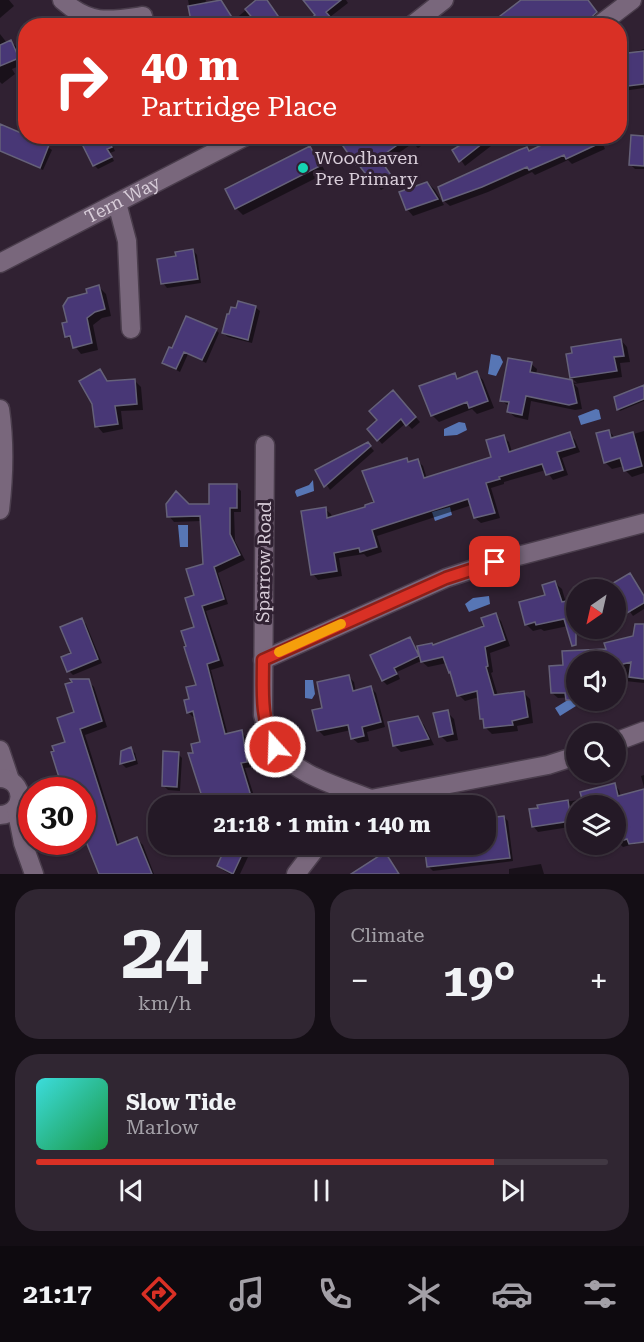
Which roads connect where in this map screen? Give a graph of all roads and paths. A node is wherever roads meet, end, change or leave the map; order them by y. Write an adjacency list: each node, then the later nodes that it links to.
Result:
1 (63, 0): 5 (street)
2 (444, 0): 7 (street)
3 (632, 0): 8 (street)
4 (142, 16): 6 (street)
5 (90, 18)
6 (130, 18)
7 (421, 18)
8 (608, 18)
9 (230, 144): 10 (street, Tern Way)
10 (117, 202): 11 (street, Tern Way); 12 (street)
11 (0, 263)
12 (131, 329)
13 (0, 409): 15 (street)
14 (265, 445): 17 (street, Sparrow Road)
15 (0, 510)
16 (644, 523): 17 (street)
17 (263, 660): 23 (street, Sparrow Road)
18 (644, 731): 19 (street)
19 (626, 738)
20 (0, 750): 22 (street)
21 (566, 759): 24 (street)
22 (5, 779): 25 (street)
23 (352, 795)
24 (400, 795)
25 (8, 812): 27 (street)
26 (0, 820): 28 (street)
27 (18, 833)
28 (18, 838)
29 (27, 855): 31 (street)
30 (311, 855): 32 (street)
31 (34, 874)
32 (296, 874)

